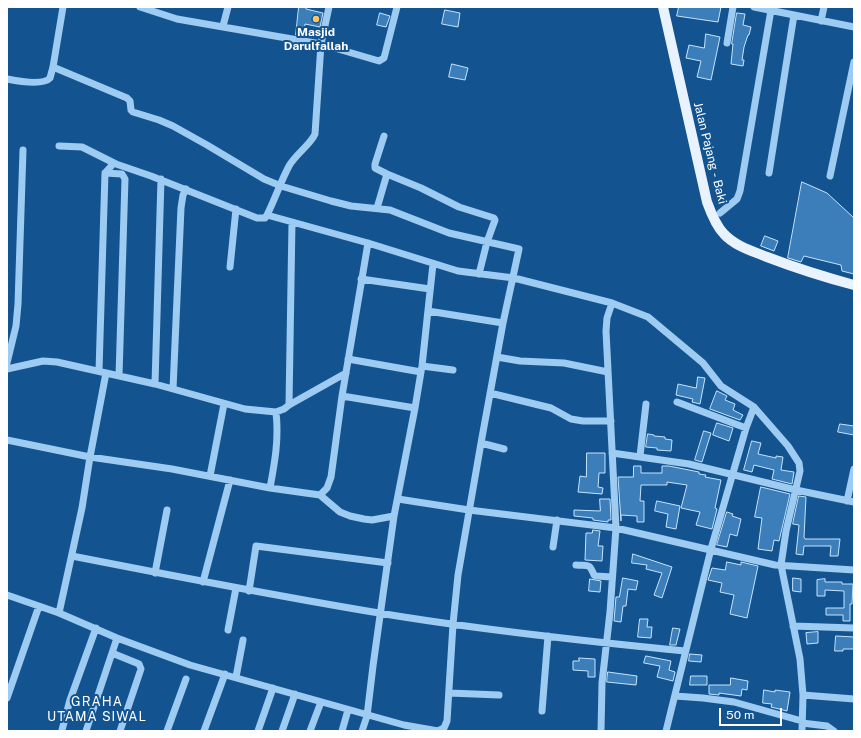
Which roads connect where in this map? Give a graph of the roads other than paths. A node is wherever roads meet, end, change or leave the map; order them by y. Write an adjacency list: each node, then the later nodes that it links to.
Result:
1 (63, 7): 19 (street)
2 (140, 7): 14 (street)
3 (228, 7): 14 (street)
4 (329, 7): 17 (street)
5 (397, 7): 17 (street)
6 (663, 7): 35 (main road, Jalan Pajang - Baki)
7 (733, 7): 16 (street)
8 (754, 7): 10 (street)
9 (824, 7): 13 (street)
10 (768, 9): 11 (street); 35 (street)
11 (786, 10): 12 (street)
12 (794, 15): 13 (street); 26 (street)
13 (821, 20): 15 (street)
14 (223, 26): 17 (street)
15 (854, 27)
16 (727, 43)
17 (321, 44): 30 (street)
18 (854, 62): 28 (street)
19 (53, 67): 20 (street); 30 (street)
20 (7, 79)
21 (384, 136): 27 (street)
22 (59, 146): 24 (street)
23 (23, 150): 49 (street)
24 (114, 163): 25 (street); 29 (street)
25 (105, 173): 56 (street); 59 (street)
26 (769, 173)
27 (387, 174): 32 (street); 37 (street)
28 (830, 176)
29 (161, 180): 31 (street); 60 (street)
30 (281, 186): 32 (street); 34 (street)
31 (186, 189): 33 (street); 61 (street)
32 (377, 208): 37 (street)
33 (236, 209): 34 (street); 40 (street)
34 (267, 215): 36 (street)
35 (717, 216): 44 (main road, Jalan Pajang - Baki)
36 (292, 222): 38 (street); 67 (street)
37 (487, 242): 41 (street); 42 (street)
38 (368, 243): 39 (street); 43 (street)
39 (433, 264): 41 (street); 45 (street)
40 (230, 266)
41 (479, 274): 42 (street)
42 (514, 278): 46 (street); 48 (street)
43 (361, 279): 45 (street); 51 (street)
44 (854, 285)
45 (430, 289): 47 (street)
46 (612, 304): 57 (street); 68 (street)
47 (428, 311): 48 (street); 54 (street)
48 (503, 323): 50 (street)
49 (10, 335): 52 (street)
50 (497, 357): 57 (street); 62 (street)
51 (348, 359): 54 (street); 58 (street)
52 (7, 363)
53 (7, 369): 56 (street)
54 (421, 369): 55 (street); 69 (street)
55 (453, 370)
56 (103, 372): 59 (street); 78 (street)
57 (608, 372): 71 (street)
58 (346, 373): 63 (street); 67 (street)
59 (119, 376): 60 (street)
60 (154, 384): 61 (street)
61 (173, 389): 65 (street)
62 (490, 393): 71 (street); 74 (street)
63 (342, 396): 69 (street); 85 (street)
64 (677, 402): 72 (street)
65 (224, 404): 70 (street); 81 (street)
66 (646, 404): 77 (street)
67 (288, 405): 70 (street)
68 (754, 407): 72 (street); 84 (street)
69 (415, 408): 86 (street)
70 (276, 412): 83 (street)
71 (611, 421): 76 (street)
72 (746, 428): 80 (street)
73 (7, 440): 78 (street)
74 (480, 443): 75 (street); 89 (street)
75 (504, 449)
76 (612, 453): 77 (street); 92 (street)
77 (640, 456): 80 (street)
78 (90, 457): 81 (street); 95 (street)
79 (854, 469): 87 (street)
80 (733, 475): 84 (street); 94 (street)
81 (210, 476): 82 (street)
82 (230, 480): 83 (street); 102 (street)
83 (270, 488): 85 (street)
84 (796, 490): 87 (street); 98 (street)
85 (320, 495): 90 (street)
86 (398, 499): 89 (street); 90 (street)
87 (851, 501)
88 (168, 510): 100 (street)
89 (469, 510): 91 (street); 109 (street)
90 (394, 516): 96 (street)
91 (557, 520): 92 (street); 93 (street)
92 (616, 528): 94 (street); 101 (street)
93 (553, 546)
94 (711, 549): 98 (street); 118 (street)
95 (72, 556): 100 (street); 107 (street)
96 (388, 563): 104 (street); 108 (street)
97 (576, 565): 101 (street)
98 (778, 565): 99 (street); 110 (street)
99 (854, 570)
100 (155, 573): 102 (street)
101 (612, 577): 117 (street)
102 (203, 582): 103 (street)
103 (236, 588): 104 (street); 113 (street)
104 (249, 591): 108 (street)
105 (7, 595): 106 (street)
106 (39, 606): 107 (street); 129 (street)
107 (59, 613): 111 (street)
108 (380, 613): 109 (street); 134 (street)
109 (453, 624): 114 (street); 124 (street)
110 (794, 626): 112 (street); 127 (street)
111 (96, 628): 115 (street); 137 (street)
112 (854, 628)
113 (228, 630)
114 (548, 636): 117 (street); 133 (street)
115 (117, 638): 119 (street); 120 (street)
116 (243, 640): 121 (street)
117 (606, 643): 118 (street); 147 (street)
118 (685, 651): 128 (street)
119 (112, 654): 138 (street); 139 (street)
120 (225, 674): 121 (street); 141 (street)
121 (236, 677): 123 (street)
122 (186, 679): 140 (street)
123 (273, 688): 125 (street); 142 (street)
124 (449, 693): 126 (street); 136 (street)
125 (294, 694): 131 (street); 143 (street)
126 (499, 695)
127 (803, 695): 130 (street); 135 (street)
128 (675, 696): 135 (street); 148 (street)
129 (7, 698)
130 (854, 699)
131 (320, 702): 132 (street); 144 (street)
132 (348, 710): 134 (street); 145 (street)
133 (542, 711)
134 (367, 716): 136 (street); 146 (street)
135 (799, 720): 149 (street); 150 (street)
136 (403, 728)
137 (62, 730)
138 (86, 731)
139 (120, 731)
140 (167, 731)
141 (204, 731)
142 (258, 731)
143 (282, 731)
144 (310, 731)
145 (342, 731)
146 (362, 731)
147 (601, 731)
148 (666, 731)
149 (802, 731)
150 (834, 731)

